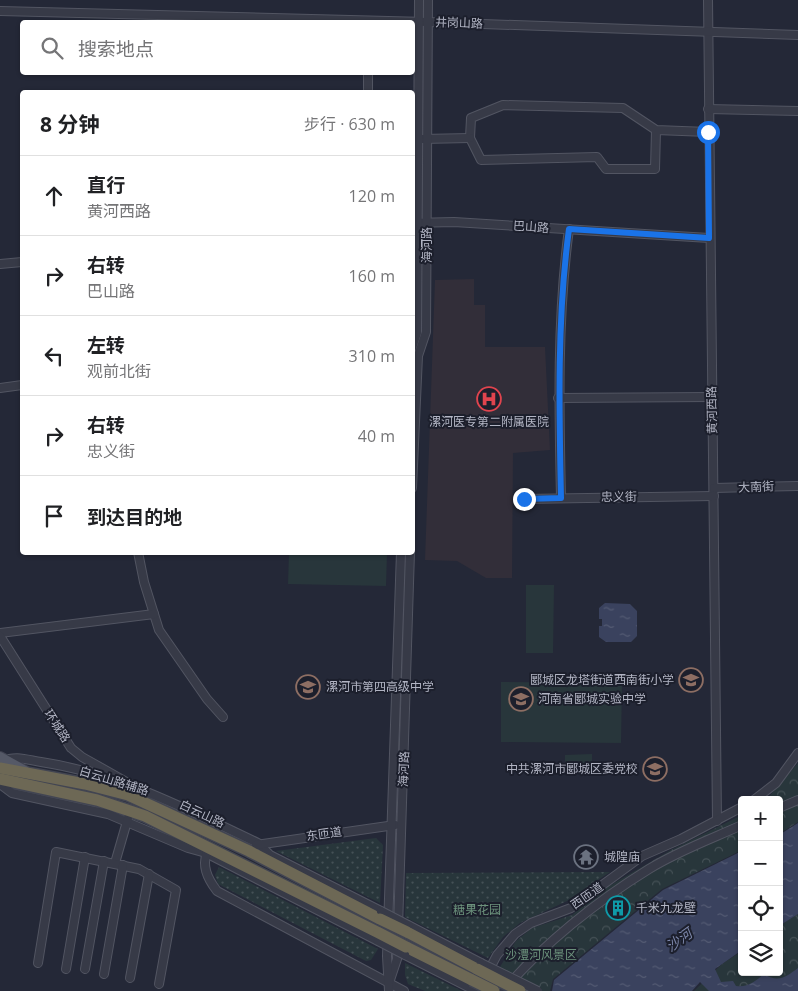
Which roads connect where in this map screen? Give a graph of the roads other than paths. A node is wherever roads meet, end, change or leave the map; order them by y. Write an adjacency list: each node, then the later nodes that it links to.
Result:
1 (420, 0): 7 (street, 海河路)
2 (428, 0): 7 (street, 海河路)
3 (708, 0): 8 (street, 黄河西路)
4 (0, 11): 5 (street, 井岗山路)
5 (330, 20)
6 (415, 22): 7 (street, 井岗山路)
7 (423, 22): 8 (street, 井岗山路); 17 (street, 海河路)
8 (707, 33): 9 (street, 井岗山路); 12 (street, 黄河西路)
9 (798, 35)
10 (368, 75): 11 (street)
11 (368, 90)
12 (708, 109): 13 (street); 15 (street, 黄河西路)
13 (798, 111)
14 (656, 130): 15 (street); 16 (street); 16 (street)
15 (708, 132): 20 (street, 黄河西路)
16 (470, 138): 17 (street)
17 (423, 139): 18 (street, 海河路)
18 (420, 222): 19 (street, 巴山路); 23 (street, 海河路); 24 (street, 海河路)
19 (569, 229): 20 (street, 巴山路); 28 (street)
20 (709, 238): 27 (street, 黄河西路)
21 (20, 262): 22 (street)
22 (0, 264)
23 (415, 339)
24 (415, 357)
25 (20, 385): 26 (street)
26 (0, 388)
27 (712, 397): 28 (street); 30 (street, 黄河西路)
28 (558, 398): 31 (street)
29 (798, 486): 30 (street, 大南街)
30 (714, 492): 31 (street, 忠义街); 49 (street, 黄河西路)
31 (561, 498): 32 (street, 忠义街)
32 (524, 499)
33 (139, 555): 36 (street)
34 (401, 555): 51 (street, 海河路)
35 (410, 555): 50 (street, 海河路)
36 (154, 614): 37 (street); 38 (street)
37 (0, 635): 43 (street, 环城路)
38 (223, 717)
39 (798, 754): 44 (street)
40 (1, 762): 41 (highway, 白云山路); 43 (street, 白云山路辅路)
41 (27, 778): 42 (highway, 白云山路); 43 (highway, 白云山路); 48 (highway, 白云山路)
42 (1, 785): 48 (street)
43 (129, 790): 53 (street, 白云山路辅路); 55 (highway, 白云山路)
44 (759, 796)
45 (798, 800): 46 (street)
46 (783, 806)
47 (738, 809): 49 (street, 西匝道)
48 (128, 816): 54 (highway, 白云山路); 58 (street)
49 (717, 821): 66 (street, 西匝道)
50 (402, 824): 51 (street, 东匝道); 68 (street, 海河路)
51 (392, 825): 53 (street, 东匝道); 68 (street, 海河路)
52 (738, 827): 71 (street)
53 (258, 843): 55 (street); 60 (street, 白云山路辅路)
54 (207, 850): 66 (highway, 白云山路, bridge); 68 (street)
55 (249, 851): 60 (highway, 白云山路)
56 (85, 857): 57 (street); 61 (street); 62 (street)
57 (104, 861): 58 (street); 63 (street)
58 (119, 864): 59 (street); 64 (street)
59 (149, 874): 65 (street); 67 (street)
60 (380, 915): 66 (highway, 白云山路, bridge)
61 (38, 963)
62 (66, 969)
63 (85, 969)
64 (104, 974)
65 (130, 978)
66 (476, 980): 70 (highway, bridge); 72 (highway, bridge); 73 (street, bridge)
67 (159, 984)
68 (389, 987): 69 (street)
69 (404, 991)
70 (494, 991)
71 (503, 991)
72 (520, 991)
73 (538, 991)

